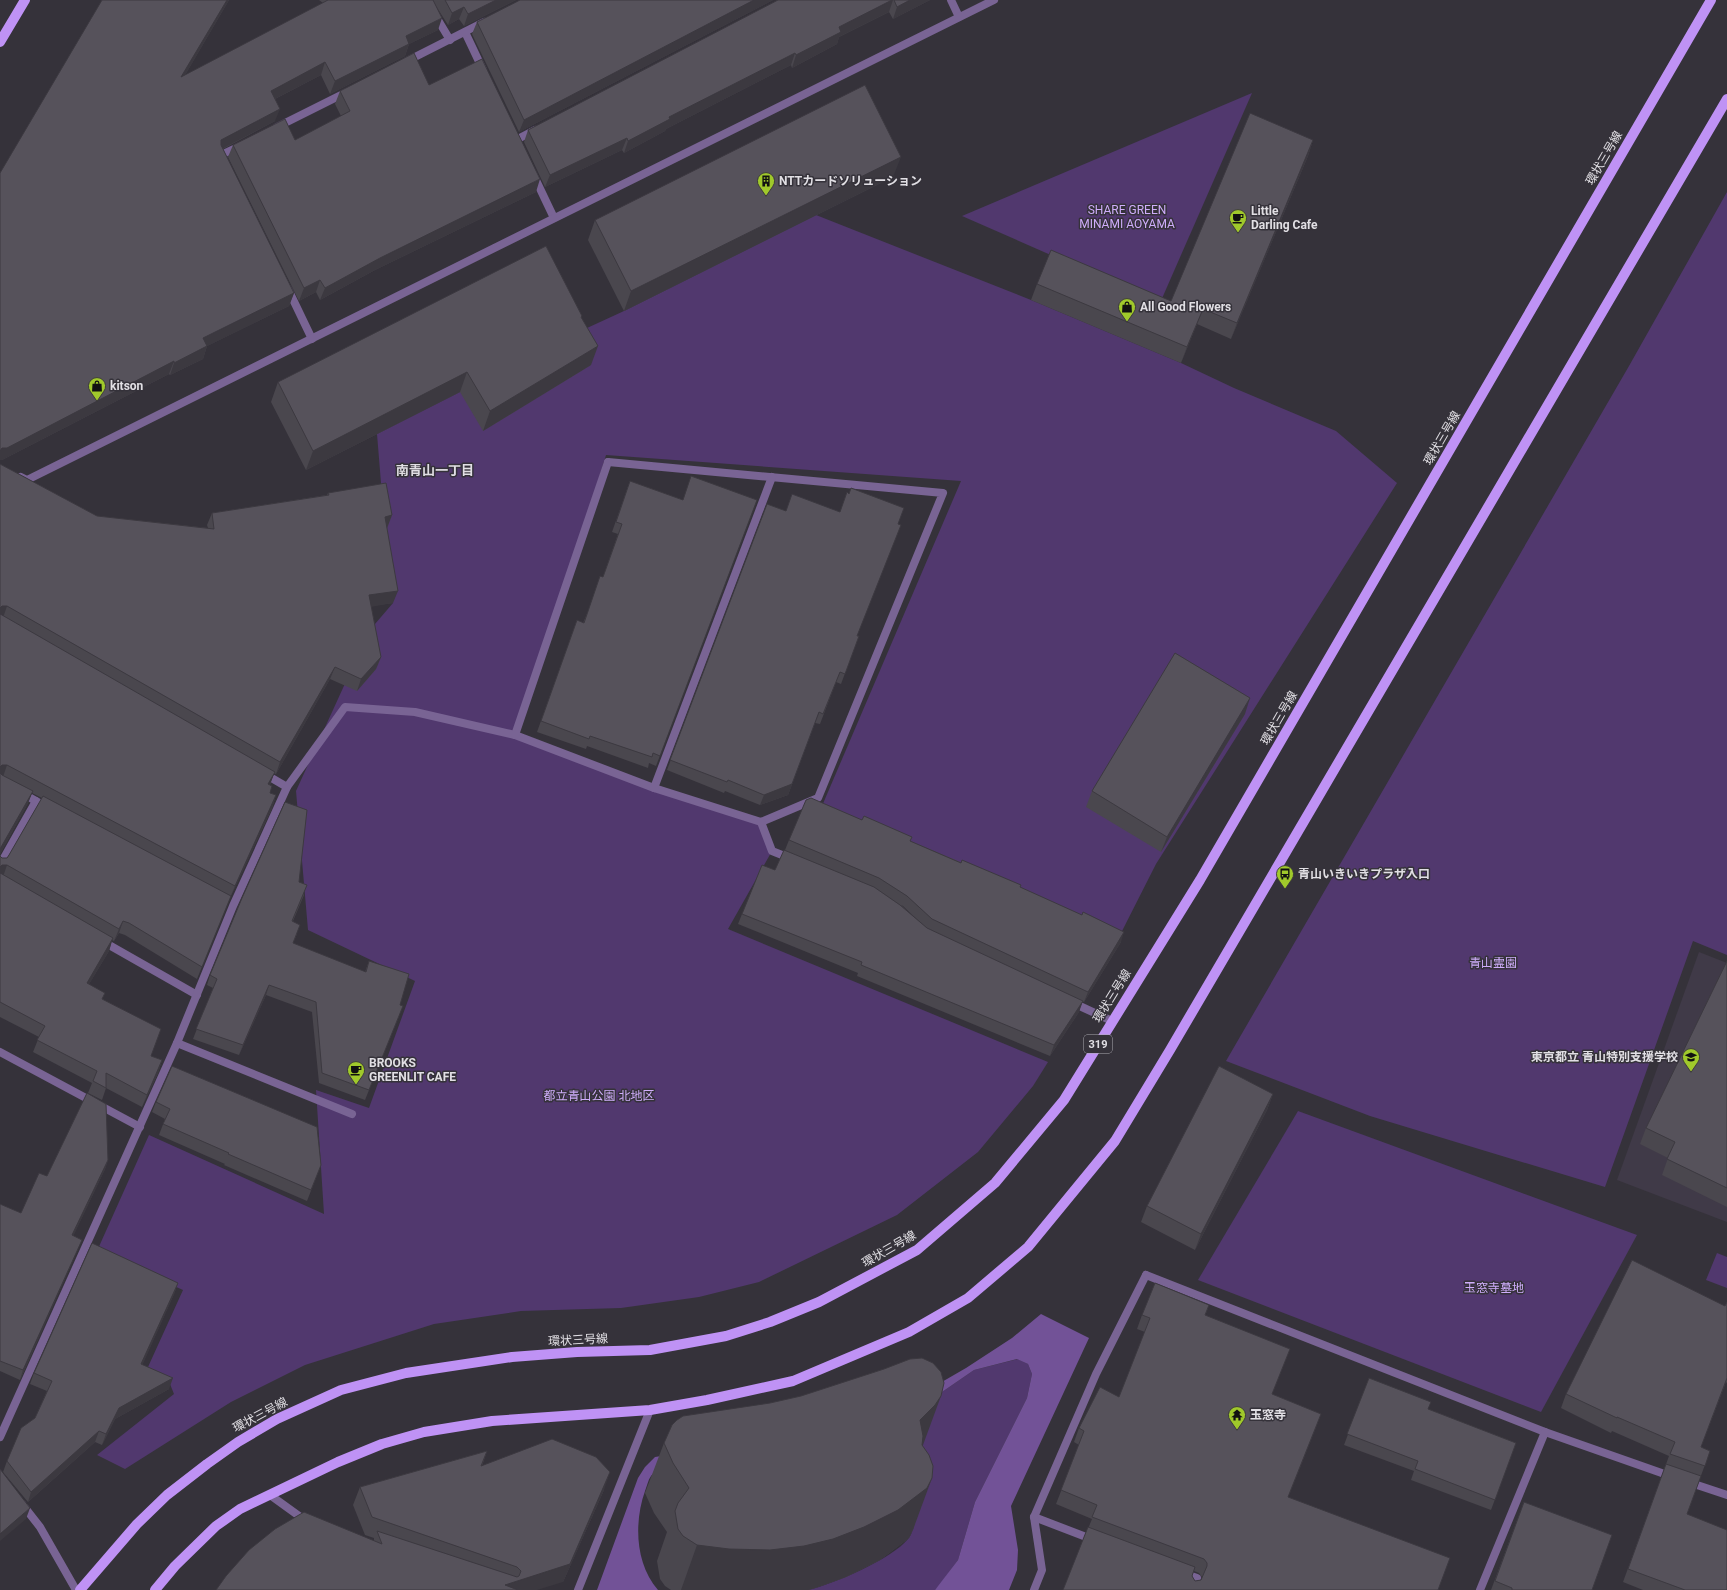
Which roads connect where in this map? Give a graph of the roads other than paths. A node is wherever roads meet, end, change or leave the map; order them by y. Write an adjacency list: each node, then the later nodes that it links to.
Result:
1 (25, 0): 10 (main road)
2 (952, 0): 6 (street)
3 (994, 0): 6 (street)
4 (1711, 0): 39 (main road, 環状三号線 / 319)
5 (432, 8): 9 (street)
6 (960, 17): 21 (street)
7 (491, 19): 8 (street)
8 (465, 32): 9 (street); 12 (street)
9 (450, 40): 11 (street)
10 (0, 42)
11 (400, 65)
12 (485, 75)
13 (357, 87): 16 (street)
14 (1727, 99): 44 (main road)
15 (545, 125): 17 (street)
16 (271, 130)
17 (516, 140)
18 (250, 141): 20 (street)
19 (529, 167): 21 (street)
20 (228, 169)
21 (554, 218): 23 (street)
22 (283, 280): 23 (street)
23 (312, 339): 24 (street)
24 (14, 473)
25 (772, 477): 26 (street); 30 (street); 33 (street)
26 (515, 735): 28 (street); 30 (street)
27 (253, 767): 28 (street)
28 (287, 787): 37 (street)
29 (12, 788): 31 (street)
30 (654, 788): 33 (street)
31 (36, 801): 32 (street); 35 (street)
32 (57, 812)
33 (762, 822): 34 (street)
34 (801, 862)
35 (0, 865)
36 (95, 936): 37 (street)
37 (197, 995): 40 (street)
38 (1065, 999): 39 (street)
39 (1112, 1021): 55 (main road, 環状三号線 / 319)
40 (178, 1043): 42 (street); 43 (street)
41 (0, 1052): 43 (street)
42 (352, 1114)
43 (140, 1127): 46 (street)
44 (650, 1410): 47 (main road); 57 (street)
45 (1545, 1432): 48 (street); 50 (street); 60 (street)
46 (0, 1437)
47 (270, 1495): 51 (street); 56 (main road)
48 (1727, 1495)
49 (18, 1499): 54 (street)
50 (1034, 1517): 52 (street); 58 (street)
51 (312, 1523)
52 (1101, 1542)
53 (1175, 1570): 59 (street)
54 (76, 1590)
55 (80, 1590)
56 (155, 1590)
57 (578, 1590)
58 (1034, 1590)
59 (1192, 1590)
60 (1480, 1590)

